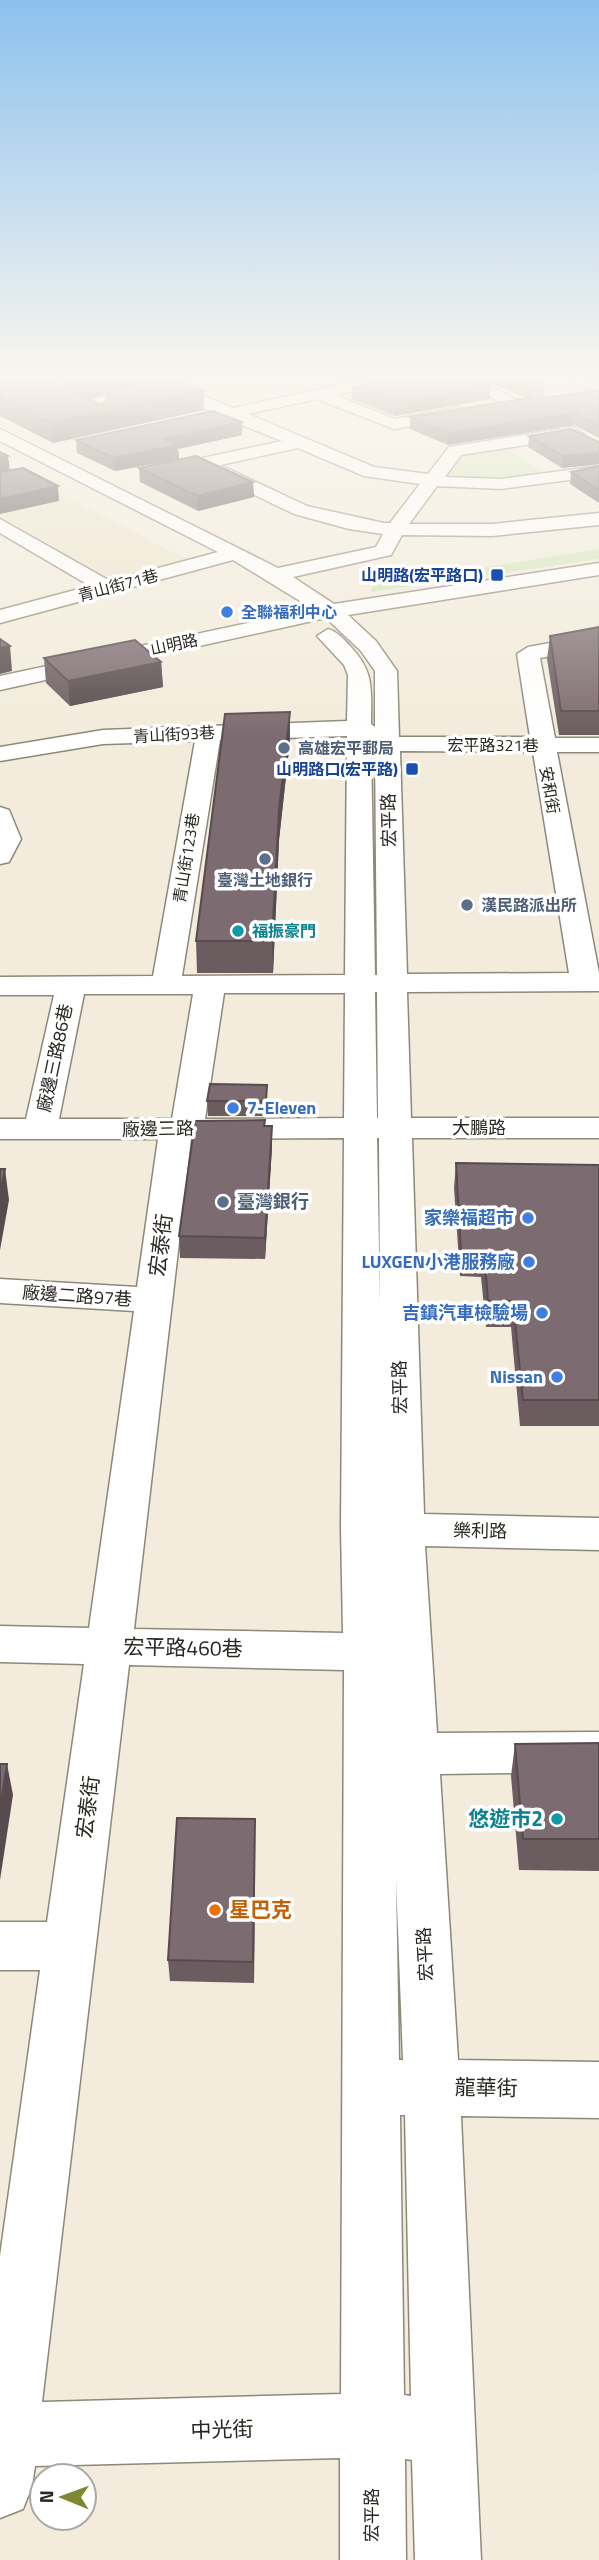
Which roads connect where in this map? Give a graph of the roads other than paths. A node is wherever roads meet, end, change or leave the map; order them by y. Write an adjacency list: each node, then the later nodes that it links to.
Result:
1 (107, 498): 10 (street, 宏平路)
2 (124, 498): 10 (street, 宏平路)
3 (278, 498): 7 (street)
4 (417, 498): 7 (street)
5 (599, 519): 7 (street)
6 (0, 525): 8 (street)
7 (396, 528): 12 (street)
8 (40, 549): 9 (street); 13 (street)
9 (13, 556)
10 (225, 556): 12 (street, 宏平路); 13 (street, 青山街71巷); 16 (street, 宏平路)
11 (599, 569): 16 (street, 山明路)
12 (275, 575): 16 (street, 宏平路)
13 (108, 587): 15 (street, 青山街71巷)
14 (0, 600): 15 (street)
15 (57, 601): 17 (street, 青山街71巷)
16 (322, 604): 19 (street, 山明路); 21 (street, 宏平路)
17 (0, 617)
18 (599, 641): 22 (street, 安和街)
19 (0, 683)
20 (209, 732): 21 (street, 青山街93巷); 24 (street, 青山街93巷); 30 (street, 青山街123巷)
21 (374, 736): 22 (street, 宏平路321巷); 27 (street, 宏平路)
22 (542, 745): 23 (street, 宏平路321巷); 28 (street, 安和街)
23 (599, 745)
24 (0, 754)
25 (0, 815): 26 (street)
26 (0, 856)
27 (377, 982): 28 (street); 29 (street); 33 (street, 宏平路)
28 (592, 982)
29 (210, 984): 30 (street); 37 (street, 宏泰街)
30 (166, 985): 32 (street)
31 (0, 986): 32 (street)
32 (71, 987): 36 (street, 廠邊三路86巷)
33 (376, 1128): 34 (street, 大鵬路); 37 (street, 廠邊三路); 40 (street, 宏平路)
34 (599, 1128)
35 (0, 1129): 36 (street, 廠邊三路)
36 (40, 1129): 37 (street, 廠邊三路)
37 (182, 1129): 39 (street, 宏泰街)
38 (0, 1291): 39 (street, 廠邊二路97巷)
39 (154, 1300): 43 (street, 宏泰街)
40 (383, 1529): 41 (street, 樂利路); 44 (street, 宏平路); 46 (street, 宏平路)
41 (599, 1534)
42 (0, 1643): 43 (street, 宏平路460巷)
43 (109, 1646): 44 (street, 宏平路460巷); 48 (street, 宏泰街)
44 (367, 1652): 49 (street, 宏平路)
45 (599, 1752): 46 (street)
46 (415, 1754): 50 (street, 宏平路)
47 (0, 1945): 48 (street)
48 (70, 1946): 54 (street, 宏泰街)
49 (373, 2087): 50 (street, 龍華街); 52 (street, 宏平路)
50 (432, 2088): 51 (street, 龍華街); 53 (street, 宏平路)
51 (599, 2090)
52 (372, 2425): 53 (street, 中光街); 54 (street, 中光街); 55 (street, 宏平路)
53 (444, 2430): 56 (street, 宏平路)
54 (2, 2452)
55 (373, 2560)
56 (448, 2560)

